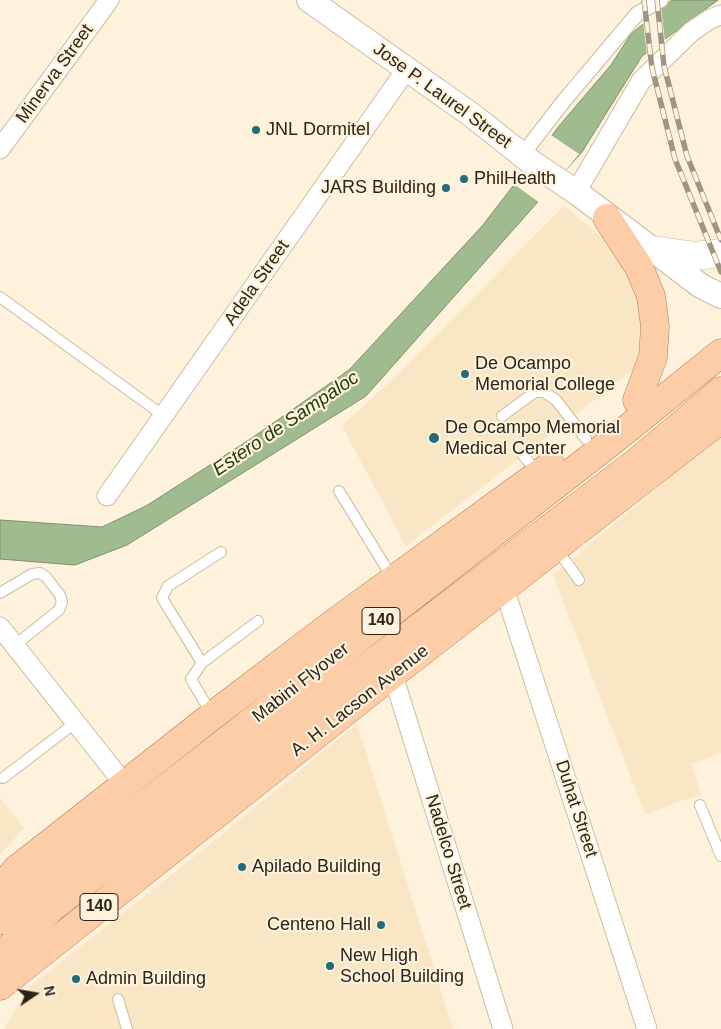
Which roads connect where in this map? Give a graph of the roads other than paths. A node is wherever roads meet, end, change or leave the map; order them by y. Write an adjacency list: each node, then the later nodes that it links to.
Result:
1 (109, 0): 6 (street, Minerva Street)
2 (309, 0): 5 (street, Jose P. Laurel Street)
3 (661, 0): 7 (street)
4 (721, 15): 8 (street)
5 (406, 70): 7 (street, Jose P. Laurel Street); 18 (street, Adela Street)
6 (0, 149)
7 (527, 158): 8 (street, Jose P. Laurel Street)
8 (568, 187): 9 (street, Jose P. Laurel Street)
9 (608, 218): 10 (street, Jose P. Laurel Street); 17 (main road)
10 (653, 250): 11 (main road); 12 (street, Jose P. Laurel Street)
11 (721, 253)
12 (721, 296)
13 (0, 297): 18 (lane)
14 (721, 338): 17 (main road, 140)
15 (721, 353): 42 (main road, Mabini Flyover / 140)
16 (721, 391): 42 (main road, Mabini Flyover / 140)
17 (637, 400): 21 (main road, 140)
18 (164, 416): 23 (street, Adela Street)
19 (502, 416): 21 (lane)
20 (721, 419): 24 (main road, A. H. Lacson Avenue / 140)
21 (586, 439): 26 (main road, 140)
22 (339, 491): 26 (lane)
23 (107, 496)
24 (557, 548): 27 (lane); 28 (main road, A. H. Lacson Avenue / 140)
25 (221, 552): 33 (lane)
26 (394, 580): 35 (main road, 140)
27 (579, 580)
28 (504, 588): 34 (main road, A. H. Lacson Avenue / 140); 49 (street, Duhat Street)
29 (0, 593): 32 (lane)
30 (258, 621): 33 (lane)
31 (0, 627): 32 (street)
32 (14, 646): 36 (street)
33 (202, 663): 35 (lane)
34 (393, 675): 45 (main road, A. H. Lacson Avenue / 140); 48 (street, Nadelco Street)
35 (212, 716): 38 (main road, 140)
36 (75, 723): 37 (lane); 38 (street)
37 (3, 778)
38 (125, 784): 41 (main road, 140)
39 (700, 805): 40 (lane)
40 (721, 856)
41 (4, 875)
42 (48, 895): 43 (main road, Mabini Flyover / 140); 44 (main road, Mabini Flyover / 140)
43 (0, 920)
44 (0, 956)
45 (0, 986)
46 (118, 999): 47 (lane)
47 (126, 1029)
48 (503, 1029)
49 (647, 1029)

